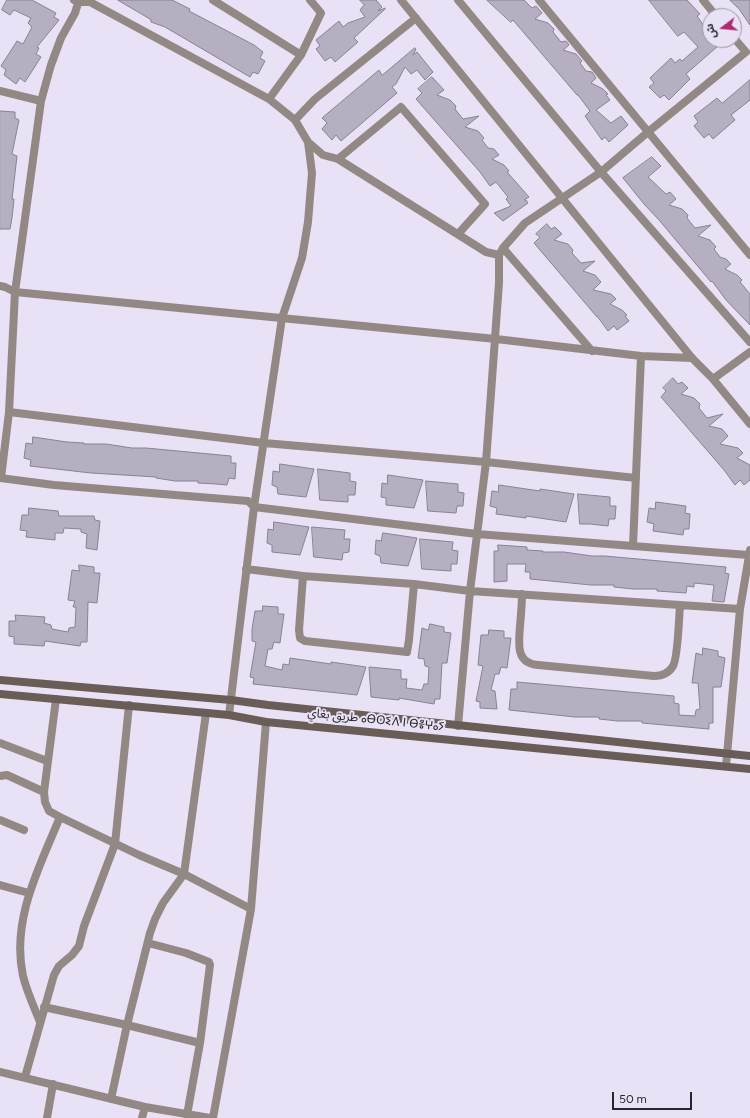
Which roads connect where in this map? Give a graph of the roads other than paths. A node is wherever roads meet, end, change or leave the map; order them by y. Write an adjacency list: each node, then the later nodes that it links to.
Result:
1 (213, 0): 11 (street)
2 (310, 0): 11 (street)
3 (401, 0): 9 (street)
4 (458, 0): 19 (street)
5 (539, 0): 16 (street)
6 (703, 0): 8 (street)
7 (77, 1): 13 (street); 14 (street)
8 (710, 8)
9 (416, 18): 15 (street); 20 (street)
10 (742, 47): 16 (street)
11 (301, 55): 13 (street)
12 (0, 90): 14 (street)
13 (269, 99): 15 (street)
14 (41, 101): 25 (street)
15 (295, 120): 17 (street)
16 (648, 132): 19 (street); 23 (street)
17 (308, 142): 18 (street); 26 (street)
18 (338, 159): 21 (street); 21 (street)
19 (601, 172): 20 (street); 28 (street)
20 (562, 197): 22 (street); 32 (street)
21 (459, 234): 22 (street)
22 (501, 252): 27 (street); 29 (street)
23 (750, 255)
24 (0, 286): 25 (street)
25 (15, 292): 26 (street); 34 (street)
26 (282, 318): 27 (street); 36 (street)
27 (496, 339): 29 (street); 37 (street)
28 (750, 342)
29 (592, 351): 31 (street)
30 (750, 352): 33 (street)
31 (641, 356): 32 (street); 39 (street)
32 (692, 358): 33 (street)
33 (713, 380): 35 (street)
34 (8, 412): 36 (street); 38 (street)
35 (750, 424)
36 (264, 443): 37 (street); 40 (street)
37 (486, 462): 39 (street); 41 (street)
38 (0, 478): 40 (street)
39 (636, 478): 42 (street)
40 (254, 507): 41 (street); 44 (street)
41 (477, 534): 42 (street); 47 (street)
42 (632, 546): 43 (street)
43 (749, 553): 50 (street)
44 (246, 569): 45 (street); 54 (street)
45 (303, 576): 46 (street); 46 (street)
46 (414, 584): 47 (street)
47 (470, 591): 48 (street); 59 (street)
48 (522, 594): 49 (street); 49 (street)
49 (680, 605): 50 (street)
50 (740, 609): 61 (street)
51 (0, 680): 54 (main road, طريق بغاي ⴰⴱⵔⵉⴷ ⵏ ⴱⴻⵖⴰⵢ)
52 (0, 694): 53 (main road, طريق بغاي ⴰⴱⵔⵉⴷ ⵏ ⴱⴻⵖⴰⵢ)
53 (56, 699): 55 (main road, طريق بغاي ⴰⴱⵔⵉⴷ ⵏ ⴱⴻⵖⴰⵢ); 63 (street)
54 (230, 700): 57 (street); 59 (main road, طريق بغاي ⴰⴱⵔⵉⴷ ⵏ ⴱⴻⵖⴰⵢ)
55 (129, 705): 56 (main road, طريق بغاي ⴰⴱⵔⵉⴷ ⵏ ⴱⴻⵖⴰⵢ); 71 (street)
56 (206, 713): 57 (main road, طريق بغاي ⴰⴱⵔⵉⴷ ⵏ ⴱⴻⵖⴰⵢ); 72 (street)
57 (228, 715): 58 (main road, طريق بغاي ⴰⴱⵔⵉⴷ ⵏ ⴱⴻⵖⴰⵢ)
58 (266, 722): 64 (main road, طريق بغاي ⴰⴱⵔⵉⴷ ⵏ ⴱⴻⵖⴰⵢ); 75 (street)
59 (458, 726): 61 (main road, طريق بغاي ⴰⴱⵔⵉⴷ ⵏ ⴱⴻⵖⴰⵢ)
60 (0, 743): 63 (street)
61 (727, 753): 62 (main road, طريق بغاي ⴰⴱⵔⵉⴷ ⵏ ⴱⴻⵖⴰⵢ); 64 (street)
62 (750, 756)
63 (47, 761): 67 (street)
64 (726, 766): 65 (main road, طريق بغاي ⴰⴱⵔⵉⴷ ⵏ ⴱⴻⵖⴰⵢ)
65 (750, 770)
66 (0, 776): 67 (street)
67 (44, 792): 68 (street)
68 (60, 817): 71 (street); 74 (street)
69 (0, 820): 70 (street)
70 (24, 830)
71 (115, 844): 72 (street); 77 (street)
72 (184, 874): 75 (street); 76 (street)
73 (0, 885): 74 (street)
74 (29, 893): 78 (street)
75 (251, 909): 90 (street)
76 (148, 943): 79 (street); 80 (street)
77 (44, 1007): 78 (street); 79 (street)
78 (40, 1022): 82 (street)
79 (127, 1025): 80 (street); 84 (street)
80 (200, 1043): 86 (street)
81 (0, 1072): 82 (street)
82 (25, 1077): 83 (street)
83 (53, 1084): 84 (street); 87 (street)
84 (111, 1100): 85 (street)
85 (145, 1107): 86 (street); 88 (street)
86 (187, 1115): 89 (street)
87 (47, 1118)
88 (142, 1118)
89 (210, 1118)
90 (213, 1118)

